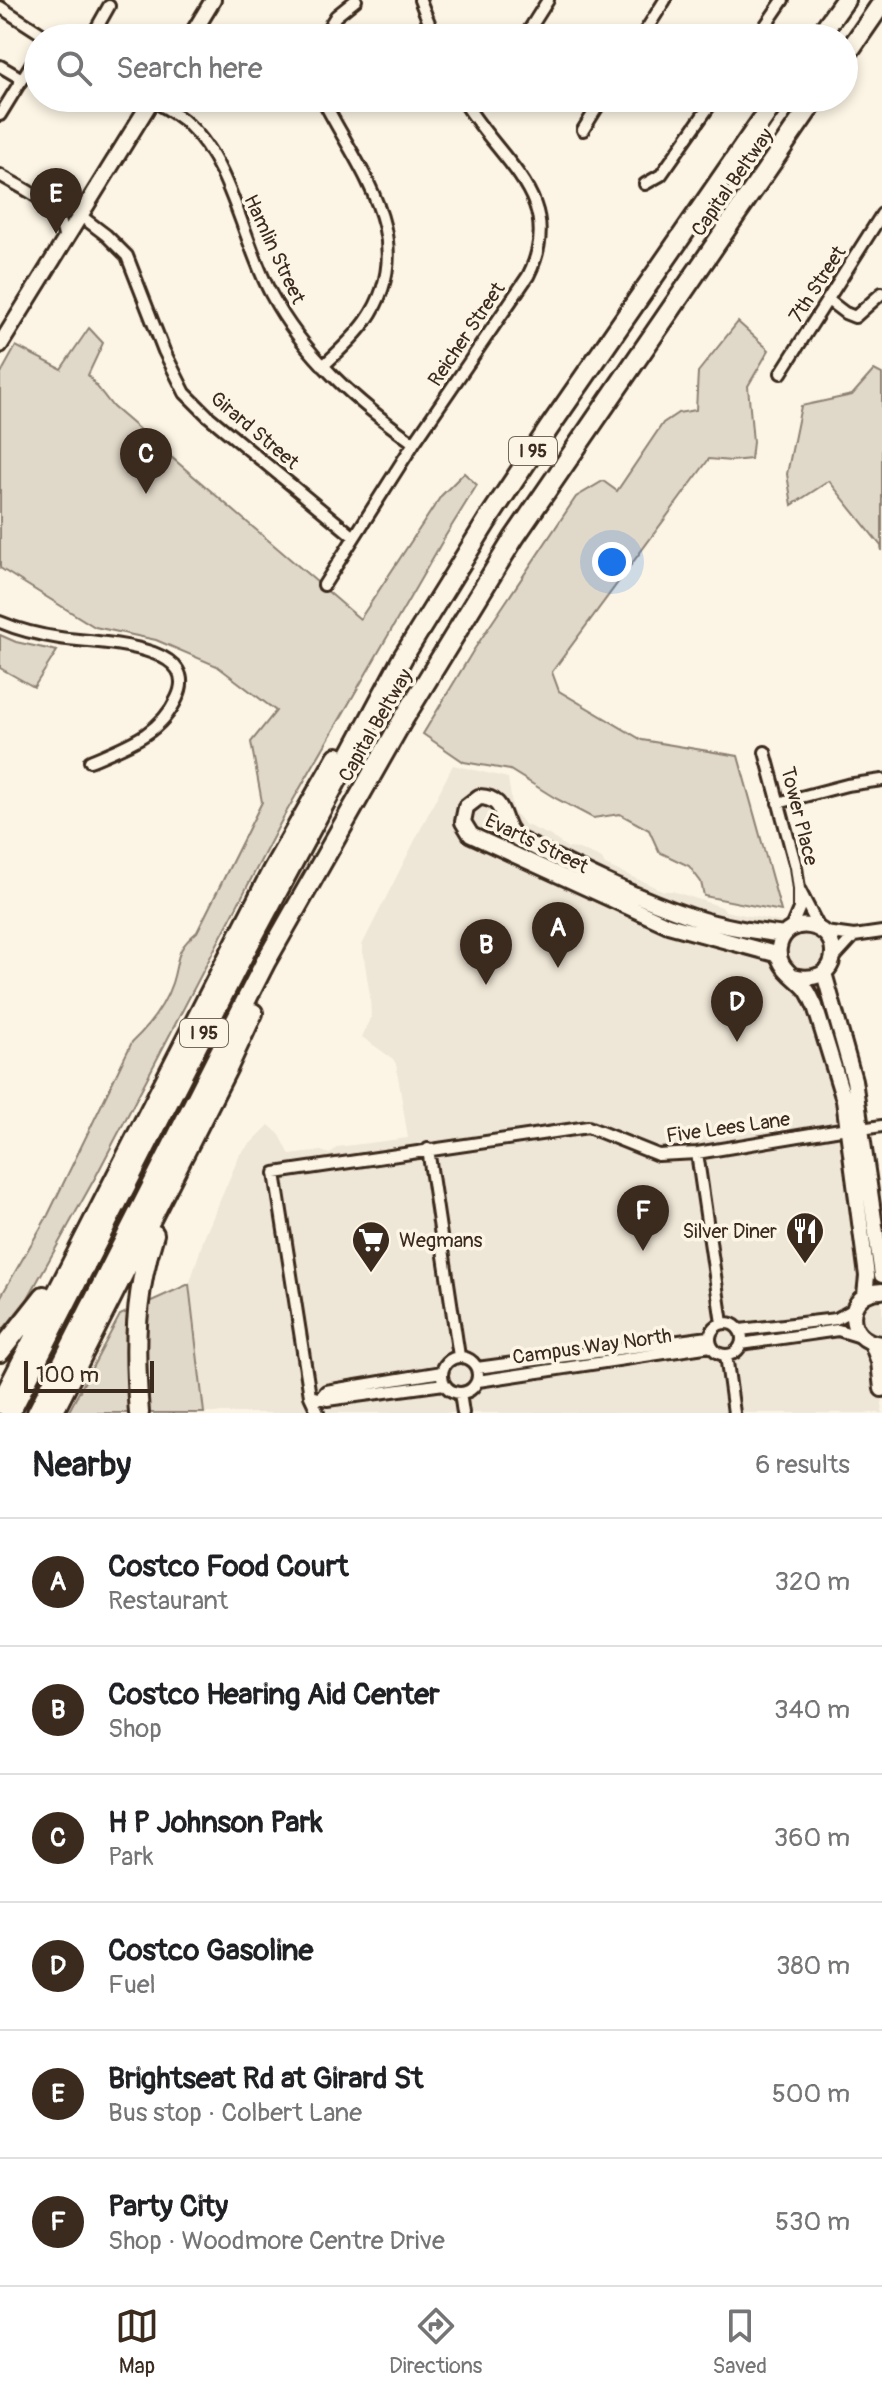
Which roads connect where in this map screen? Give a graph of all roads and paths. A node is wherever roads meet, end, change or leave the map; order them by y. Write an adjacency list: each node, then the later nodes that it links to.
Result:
1 (213, 0): 13 (street)
2 (356, 0): 14 (street)
3 (420, 0): 15 (street)
4 (548, 0): 16 (street)
5 (665, 0): 17 (street)
6 (783, 0): 18 (street)
7 (845, 0): 19 (highway)
8 (882, 3): 20 (highway)
9 (109, 6): 12 (street)
10 (0, 7): 11 (street)
11 (26, 24)
12 (99, 24)
13 (198, 24)
14 (329, 24)
15 (429, 24)
16 (533, 24)
17 (650, 24)
18 (767, 24)
19 (828, 24)
20 (858, 38)
21 (0, 66): 23 (street)
22 (24, 76): 23 (street)
23 (22, 79): 32 (street)
24 (143, 112): 37 (street)
25 (170, 112): 43 (street, Hamlin Street)
26 (330, 112): 43 (street)
27 (472, 112): 45 (street, Reicher Street)
28 (594, 112): 33 (street)
29 (705, 112): 35 (street)
30 (767, 112): 49 (highway, Capital Beltway / I 95)
31 (806, 112): 54 (highway, Capital Beltway / I 95)
32 (0, 115)
33 (583, 130)
34 (0, 175): 36 (street)
35 (645, 184)
36 (51, 206): 37 (street); 39 (street)
37 (83, 213): 39 (street); 46 (street, Girard Street)
38 (882, 214): 41 (street, 7th Street)
39 (65, 241): 42 (street)
40 (882, 293): 41 (street)
41 (828, 300): 44 (street, 7th Street)
42 (0, 345)
43 (323, 366): 45 (street, Hamlin Street)
44 (781, 373)
45 (414, 443): 46 (street, Reicher Street)
46 (353, 536): 47 (street, Reicher Street)
47 (324, 585)
48 (0, 622): 51 (street)
49 (403, 657): 69 (highway); 90 (highway, Capital Beltway / I 95)
50 (765, 752): 53 (street, Tower Place)
51 (90, 761)
52 (882, 780): 53 (street)
53 (778, 803): 55 (street, Tower Place)
54 (316, 876): 68 (highway); 91 (highway, Capital Beltway / I 95)
55 (799, 889): 56 (street, Tower Place); 57 (street, Tower Place)
56 (821, 930): 57 (street); 59 (street); 61 (street)
57 (787, 932): 60 (street); 60 (street, Evarts Street)
58 (882, 932): 59 (street)
59 (854, 936): 61 (street)
60 (779, 955): 63 (street)
61 (832, 960): 62 (street)
62 (824, 973): 63 (street); 65 (street)
63 (793, 976): 65 (street)
64 (882, 1126): 65 (street, Five Lees Lane)
65 (854, 1128): 67 (street, Five Lees Lane); 70 (street); 72 (street)
66 (428, 1149): 67 (street, Five Lees Lane); 81 (street); 88 (street, Five Lees Lane)
67 (697, 1153): 74 (street)
68 (176, 1171): 92 (highway); 93 (highway)
69 (90, 1227): 79 (highway); 89 (highway)
70 (882, 1275)
71 (882, 1291): 72 (street)
72 (865, 1295): 73 (street)
73 (854, 1309): 75 (street); 77 (street)
74 (722, 1323): 75 (street); 76 (street)
75 (740, 1330): 78 (street)
76 (710, 1342): 80 (street); 82 (street, Campus Way North); 84 (street, Campus Way North)
77 (872, 1342): 78 (street); 86 (street)
78 (741, 1344): 80 (street)
79 (0, 1352)
80 (726, 1355): 96 (street)
81 (459, 1356): 82 (street); 83 (street)
82 (477, 1368): 84 (street)
83 (442, 1372): 85 (street); 88 (street)
84 (478, 1381): 87 (street)
85 (444, 1384): 87 (street); 88 (street)
86 (882, 1389)
87 (460, 1393): 95 (street)
88 (315, 1397): 94 (street)
89 (0, 1404)
90 (10, 1413)
91 (37, 1413)
92 (53, 1413)
93 (139, 1413)
94 (318, 1413)
95 (463, 1413)
96 (734, 1413)

